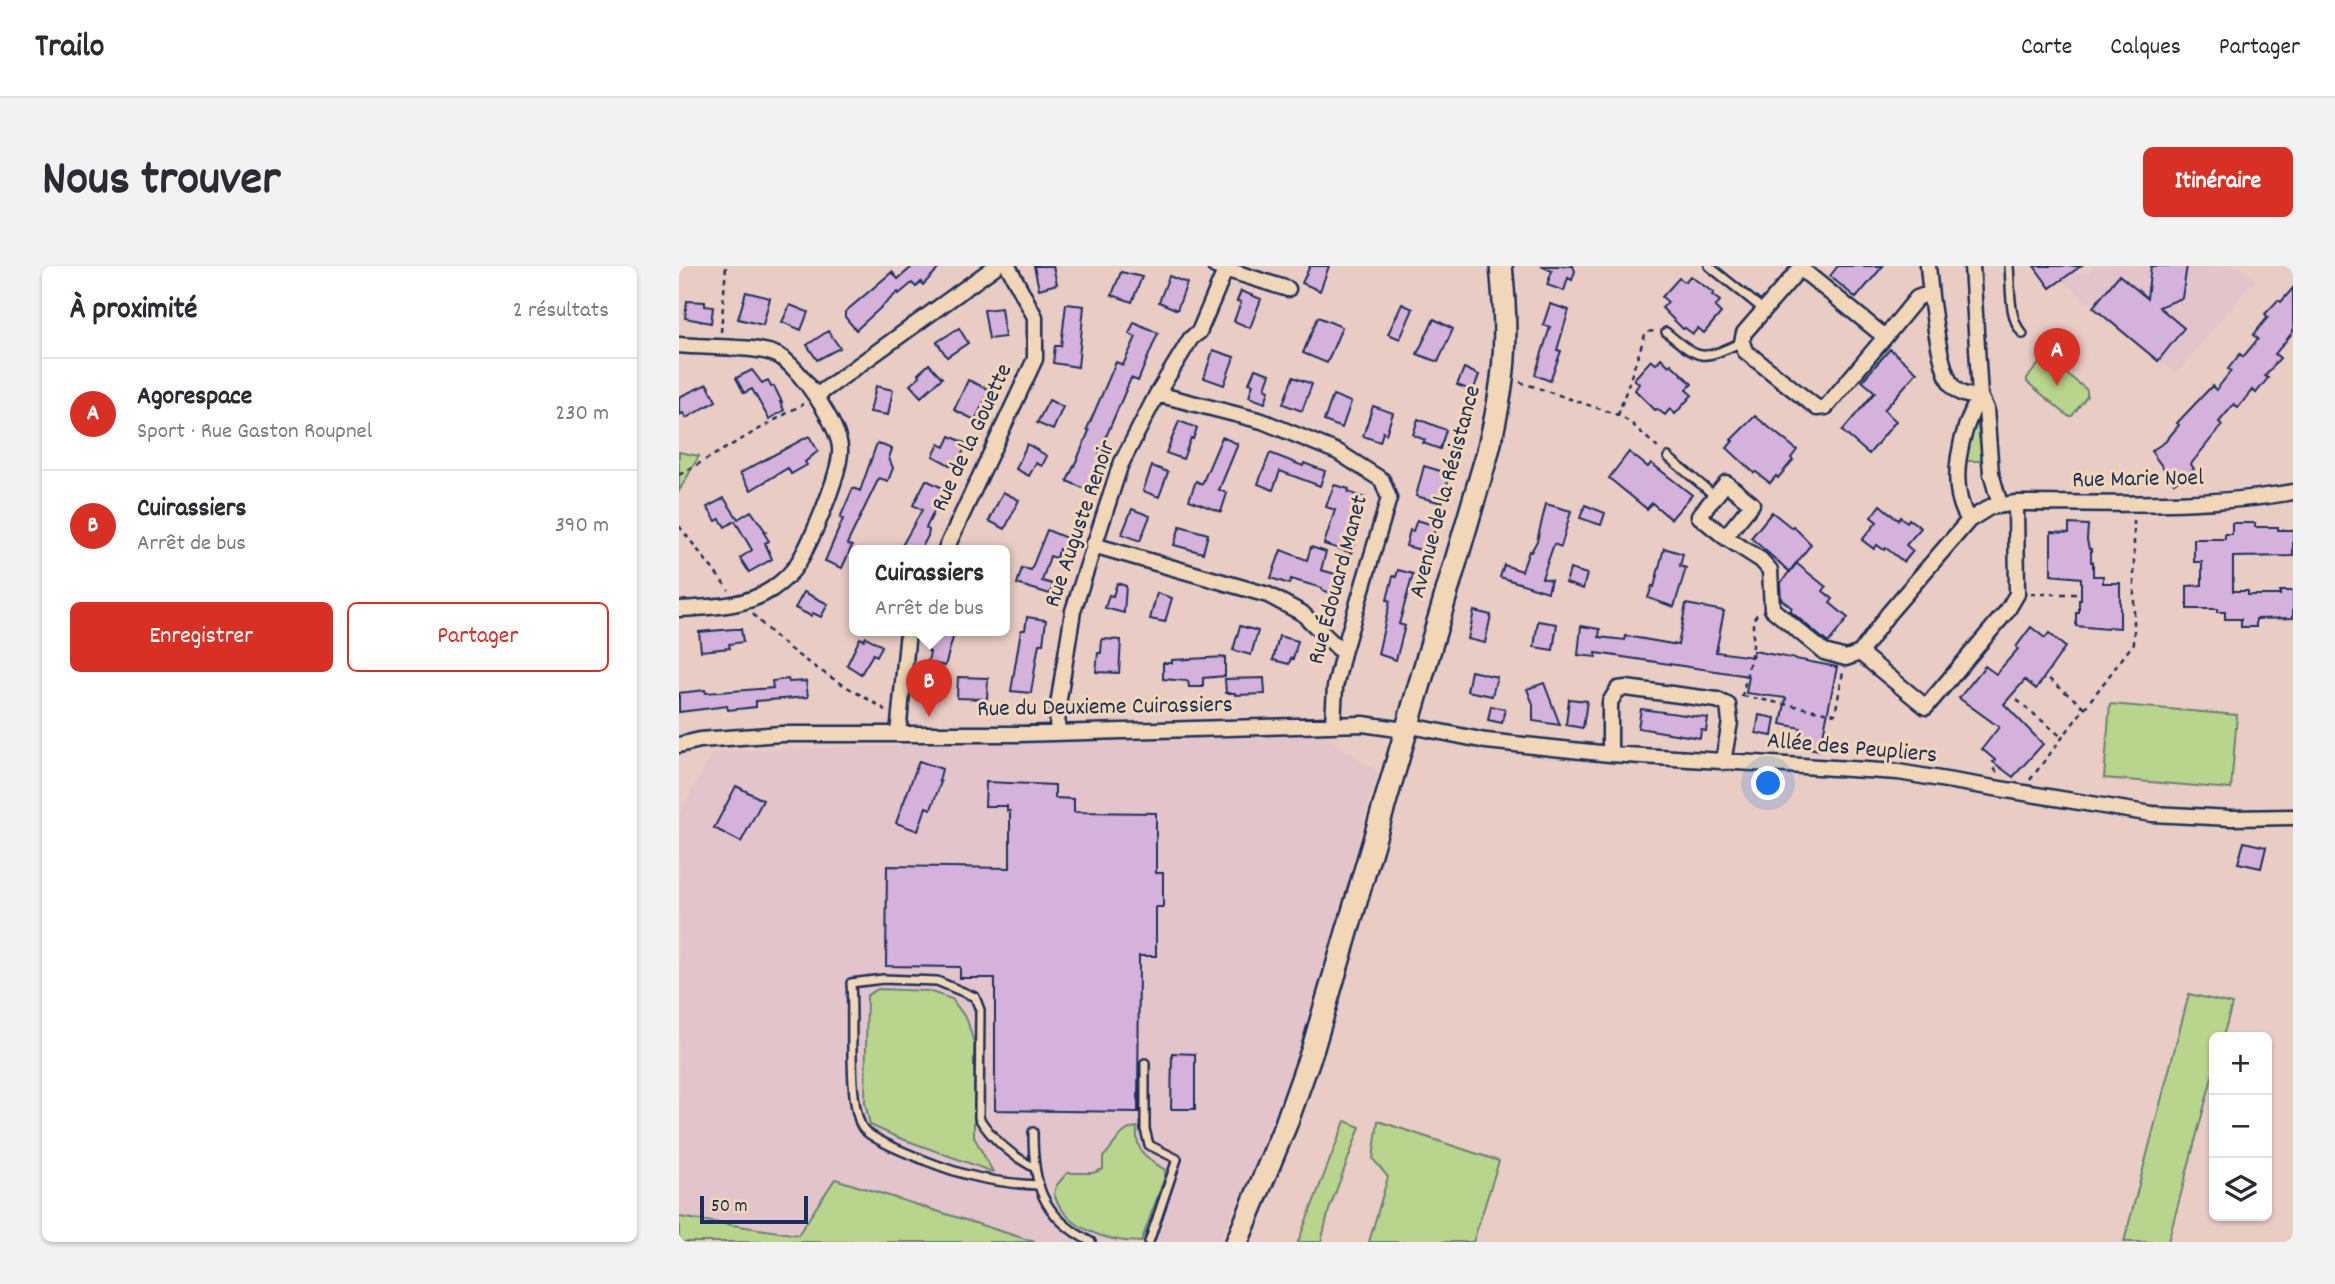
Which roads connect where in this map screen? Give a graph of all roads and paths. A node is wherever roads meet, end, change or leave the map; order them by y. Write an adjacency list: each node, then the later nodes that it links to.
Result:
1 (726, 266): 19 (path)
2 (996, 266): 23 (street)
3 (1008, 266): 35 (street, Rue de la Gouette)
4 (1501, 266): 20 (main road, Avenue de la Résistance)
5 (1709, 266): 13 (lane)
6 (1928, 266): 12 (street)
7 (1972, 266): 22 (street)
8 (2009, 266): 15 (lane)
9 (1223, 267): 11 (street, Rue Auguste Renoir); 21 (street, Rue Auguste Renoir)
10 (1801, 267): 13 (street); 16 (street)
11 (1288, 289)
12 (1930, 293): 16 (street); 22 (street)
13 (1764, 310): 17 (street)
14 (1666, 332): 17 (lane); 24 (path)
15 (2023, 334)
16 (1885, 337): 17 (street)
17 (1742, 342)
18 (679, 345): 19 (street)
19 (720, 348): 23 (street)
20 (1504, 376): 24 (path); 52 (main road, Avenue de la Résistance)
21 (1157, 394): 36 (street, Rue Auguste Renoir); 43 (street, Rue Édouard Manet)
22 (1980, 396): 31 (street); 32 (street)
23 (816, 397): 26 (path); 39 (street)
24 (1618, 415): 25 (path)
25 (1668, 457): 28 (lane)
26 (679, 475)
27 (2293, 492): 30 (street, Rue Marie Noel)
28 (1716, 496): 34 (street); 34 (street)
29 (2016, 503): 30 (street, Rue Marie Noel); 31 (street, Rue Marie Noel); 37 (street)
30 (2134, 503): 49 (path)
31 (2000, 505): 32 (street, Rue Marie Noel)
32 (1969, 520): 44 (street, Rue Marie Noel)
33 (679, 526): 39 (path)
34 (1725, 537): 40 (street)
35 (948, 545)
36 (1093, 545): 43 (street); 53 (street, Rue Auguste Renoir)
37 (2017, 594): 38 (path); 44 (street)
38 (2076, 594)
39 (740, 603): 41 (street); 50 (path)
40 (1772, 605): 44 (street); 46 (path)
41 (679, 609)
42 (908, 636): 54 (street)
43 (1343, 653): 51 (street, Rue Édouard Manet)
44 (1853, 656): 46 (path)
45 (2049, 679): 49 (path)
46 (1743, 696): 48 (path)
47 (2017, 700): 55 (path)
48 (1728, 705): 57 (street); 58 (street)
49 (2085, 708): 55 (path)
50 (887, 718)
51 (1333, 724): 52 (street, Rue du Deuxieme Cuirassiers); 53 (street, Rue du Deuxieme Cuirassiers)
52 (1406, 728): 57 (street, Allée des Peupliers); 69 (main road, Avenue de la Résistance)
53 (1057, 733): 54 (street, Rue du Deuxieme Cuirassiers)
54 (898, 734): 56 (street, Rue du Deuxieme Cuirassiers)
55 (2063, 738): 61 (path)
56 (679, 745)
57 (1610, 754): 58 (street, Allée des Peupliers)
58 (1723, 762): 62 (street, Allée des Peupliers)
59 (1994, 768): 60 (path)
60 (1999, 775)
61 (2027, 784)
62 (2293, 817)
63 (1145, 1063): 68 (lane)
64 (1033, 1132): 65 (lane)
65 (1033, 1167): 66 (lane); 66 (lane)
66 (1037, 1185): 67 (lane)
67 (1091, 1242)
68 (1149, 1242)
69 (1237, 1242)

